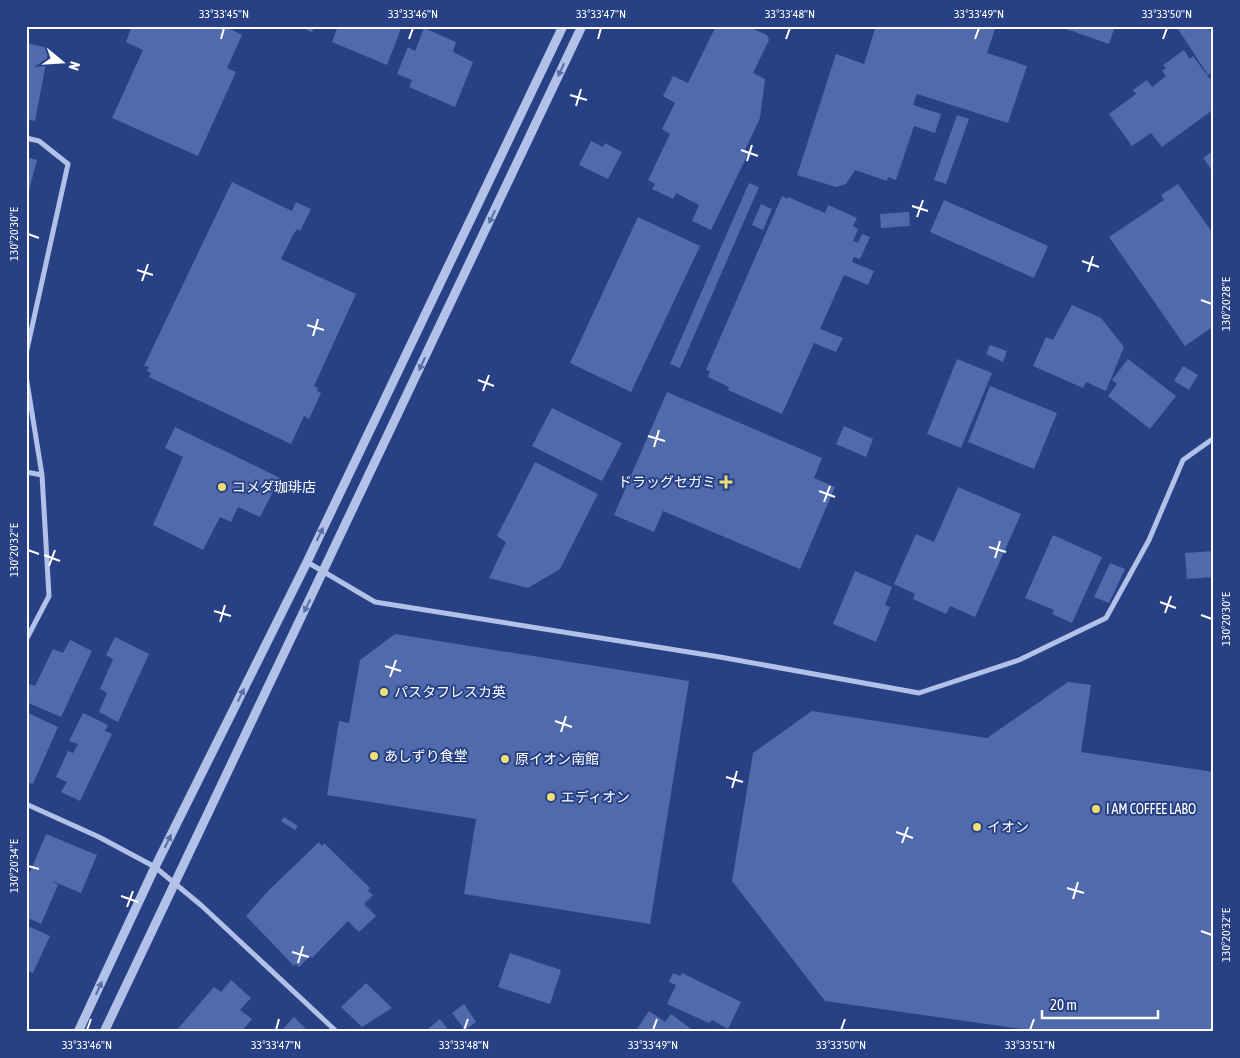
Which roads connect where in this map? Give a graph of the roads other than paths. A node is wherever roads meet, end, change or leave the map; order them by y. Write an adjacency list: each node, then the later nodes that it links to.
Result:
1 (562, 26): 9 (street, one-way to 1)
2 (582, 26): 10 (street, one-way to 10)
3 (26, 138): 4 (street)
4 (26, 354)
5 (26, 376): 8 (street)
6 (1214, 438): 10 (street)
7 (26, 472): 8 (street)
8 (42, 475): 11 (street)
9 (307, 562): 10 (street); 13 (street, one-way to 9)
10 (324, 571): 14 (street, one-way to 14)
11 (26, 640)
12 (26, 804): 13 (street)
13 (155, 867): 14 (street); 15 (street, one-way to 13)
14 (175, 882): 16 (street); 17 (street)
15 (78, 1032)
16 (104, 1032)
17 (337, 1032)

